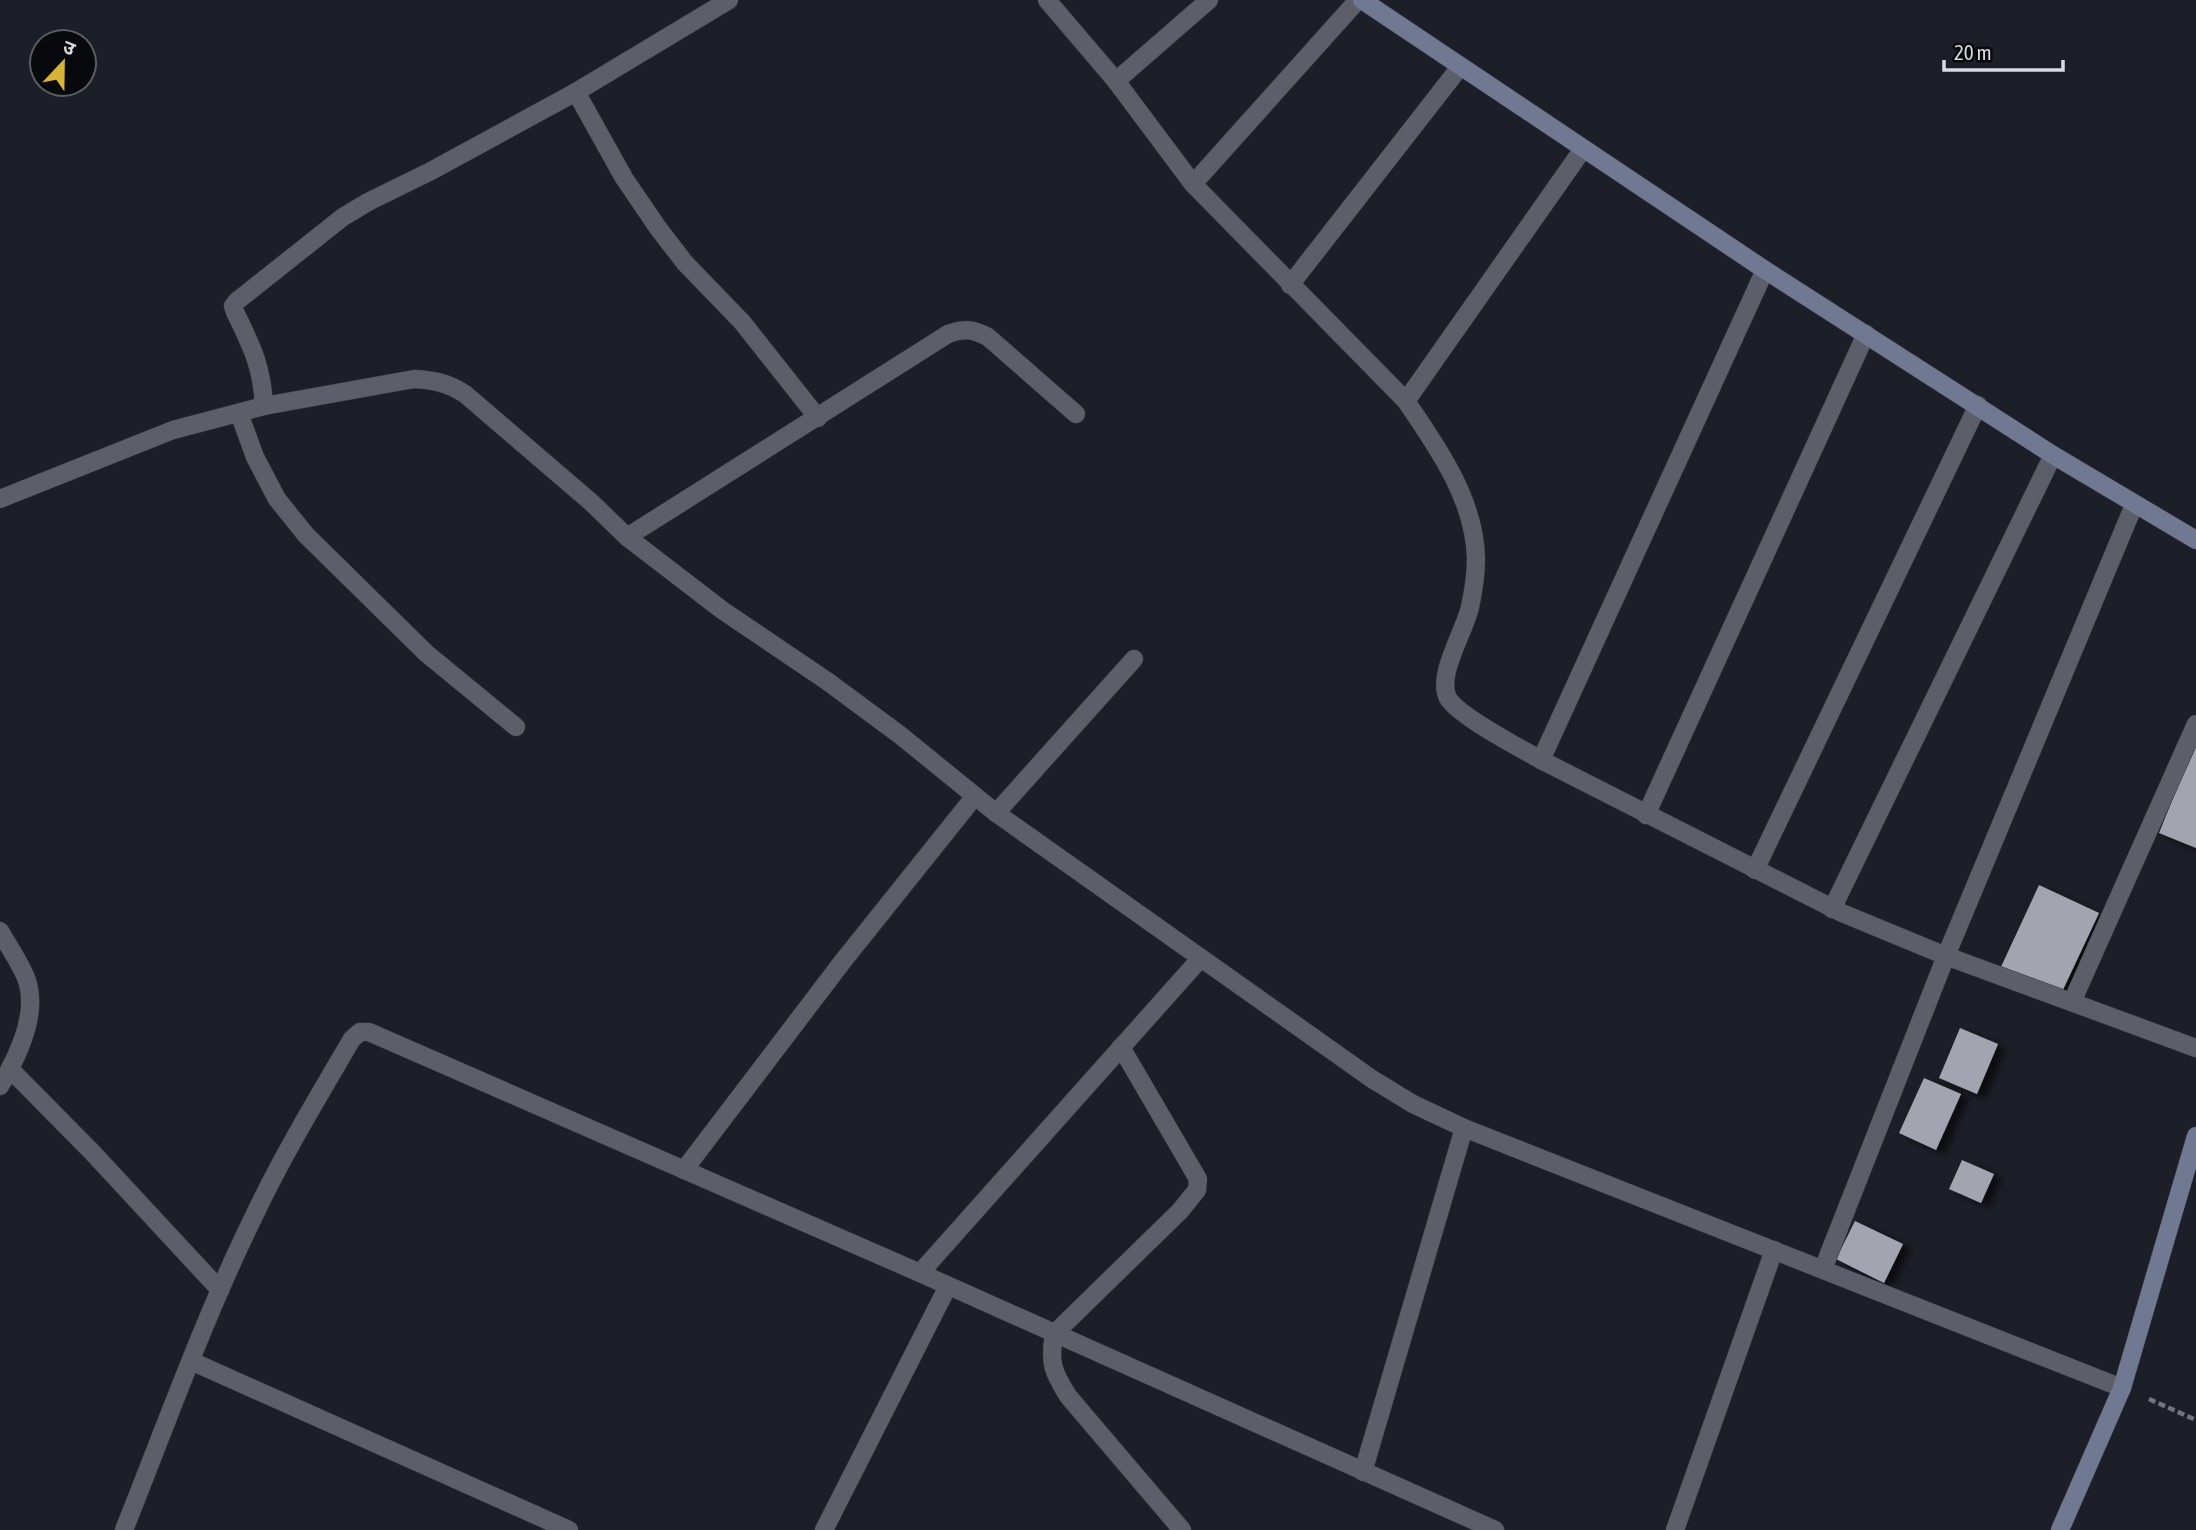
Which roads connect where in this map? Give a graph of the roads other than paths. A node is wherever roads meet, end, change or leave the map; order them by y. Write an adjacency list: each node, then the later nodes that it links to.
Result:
1 (729, 0): 7 (street)
2 (1047, 0): 6 (street)
3 (1209, 0): 6 (street)
4 (1360, 0): 5 (street); 9 (street)
5 (1460, 67): 8 (street); 11 (street)
6 (1116, 81): 9 (street)
7 (576, 92): 15 (street); 18 (street)
8 (1583, 149): 10 (street); 13 (street)
9 (1193, 184): 11 (street)
10 (1765, 270): 12 (street); 27 (street)
11 (1290, 285): 13 (street)
12 (1866, 334): 14 (street); 30 (street)
13 (1406, 401): 27 (street)
14 (1978, 405): 19 (street); 31 (street)
15 (264, 406): 16 (street); 22 (street)
16 (239, 413): 20 (street); 26 (street)
17 (1076, 414): 18 (street)
18 (818, 418): 22 (street)
19 (2053, 455): 21 (street); 32 (street)
20 (0, 499)
21 (2134, 505): 23 (street); 34 (street)
22 (626, 537): 28 (street)
23 (2196, 540)
24 (1134, 659): 29 (street)
25 (2196, 724): 36 (street)
26 (516, 727)
27 (1541, 760): 30 (street)
28 (975, 796): 29 (street); 43 (street)
29 (996, 813): 35 (street)
30 (1646, 815): 31 (street)
31 (1755, 870): 32 (street)
32 (1832, 909): 34 (street)
33 (0, 931): 39 (street)
34 (1946, 956): 36 (street); 45 (street)
35 (1200, 959): 37 (street); 41 (street)
36 (2072, 1002): 38 (street)
37 (1121, 1047): 46 (street); 49 (street)
38 (2196, 1048)
39 (10, 1069): 40 (street); 48 (street)
40 (0, 1086)
41 (1464, 1128): 44 (street); 52 (street)
42 (2196, 1136): 51 (street)
43 (684, 1171): 46 (street); 48 (street)
44 (1774, 1250): 45 (street); 58 (street)
45 (1823, 1269): 51 (street)
46 (920, 1273): 47 (street)
47 (948, 1286): 49 (street); 55 (street)
48 (220, 1290): 50 (street)
49 (1054, 1335): 52 (street); 56 (street)
50 (191, 1361): 53 (street); 54 (street)
51 (2122, 1388): 59 (street)
52 (1363, 1472): 57 (street)
53 (124, 1530)
54 (569, 1530)
55 (824, 1530)
56 (1182, 1530)
57 (1495, 1530)
58 (1675, 1530)
59 (2060, 1530)

